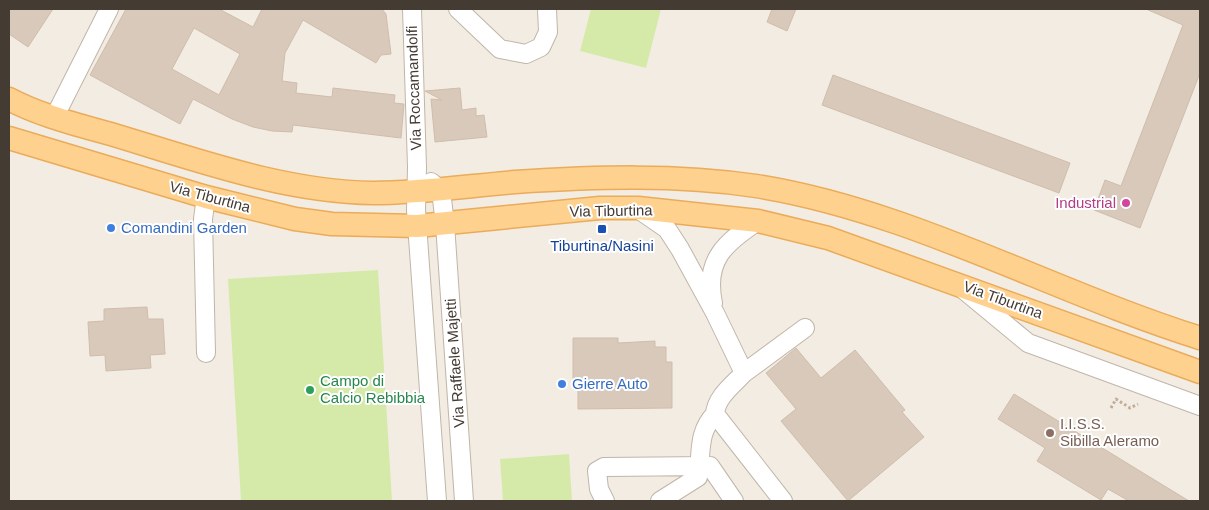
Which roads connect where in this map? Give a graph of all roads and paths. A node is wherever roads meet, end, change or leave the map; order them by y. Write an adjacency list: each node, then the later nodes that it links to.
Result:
1 (110, 9): 6 (street)
2 (412, 9): 8 (street, Via Roccamandolfi)
3 (547, 9): 4 (street)
4 (466, 12)
5 (10, 103): 6 (main road)
6 (55, 116): 10 (main road)
7 (9, 138): 11 (main road, Via Tiburtina)
8 (417, 167): 9 (street, Via Roccamandolfi); 10 (street, Via Roccamandolfi)
9 (440, 191): 10 (main road); 14 (street, Via Raffaele Majetti); 21 (main road)
10 (415, 192): 15 (street, Via Roccamandolfi)
11 (206, 197): 15 (main road, Via Tiburtina); 22 (street)
12 (638, 208): 13 (main road, Via Tiburtina); 14 (main road, Via Tiburtina); 17 (street)
13 (758, 221): 16 (main road, Via Tiburtina); 17 (street)
14 (445, 224): 15 (main road, Via Tiburtina); 18 (street, Via Raffaele Majetti)
15 (417, 226): 19 (street, Via Raffaele Majetti)
16 (952, 281): 23 (main road, Via Tiburtina); 26 (street, Via Tiburtina)
17 (715, 313): 24 (street)
18 (452, 320): 19 (street); 31 (street, Via Raffaele Majetti)
19 (424, 323): 30 (street, Via Raffaele Majetti)
20 (805, 328): 24 (street)
21 (1200, 338)
22 (206, 353)
23 (1200, 372)
24 (744, 373): 28 (street)
25 (1138, 404): 27 (path)
26 (1200, 406)
27 (1111, 408)
28 (715, 414): 29 (street); 35 (street)
29 (700, 466): 32 (street); 33 (street); 34 (street)
30 (437, 501)
31 (464, 501)
32 (605, 501)
33 (660, 501)
34 (734, 501)
35 (783, 501)

